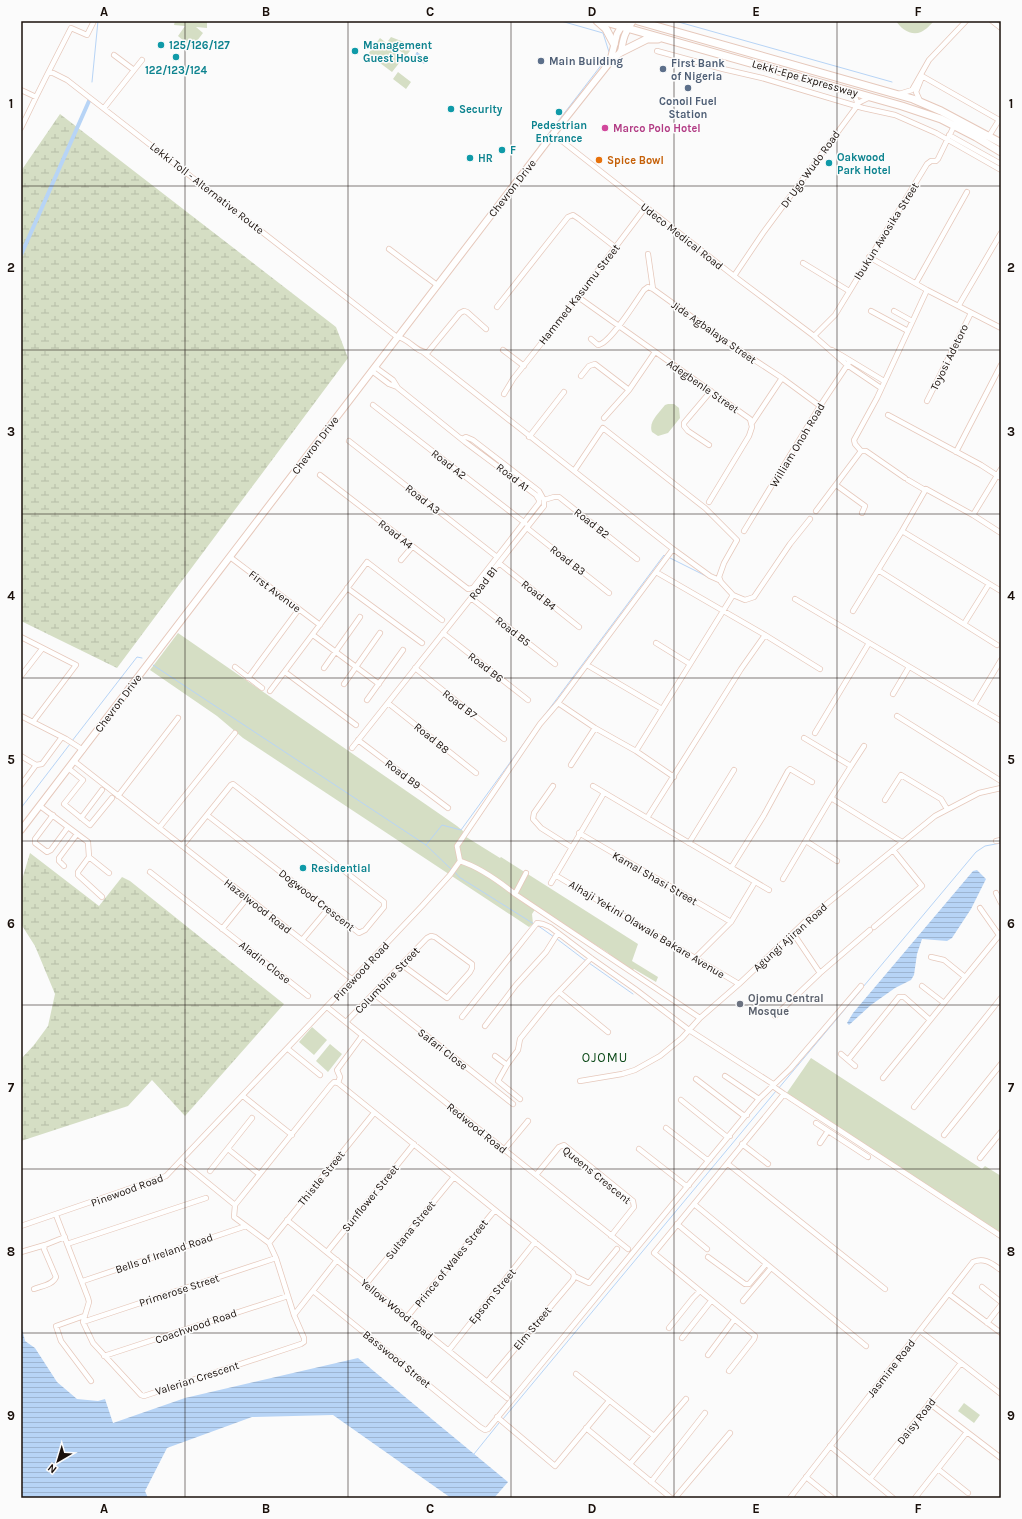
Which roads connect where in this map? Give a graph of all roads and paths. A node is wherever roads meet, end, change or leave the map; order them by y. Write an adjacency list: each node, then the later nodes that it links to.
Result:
1 (94, 21): 21 (street)
2 (597, 21): 14 (highway)
3 (602, 21): 9 (highway, Lekki-Epe Expressway)
4 (638, 21): 10 (highway, Lekki-Epe Expressway)
5 (652, 21): 10 (highway)
6 (966, 21): 25 (street)
7 (970, 21): 22 (street)
8 (992, 21): 11 (street)
9 (625, 23): 12 (highway, Lekki-Epe Expressway); 13 (highway); 14 (main road, Chevron Drive); 16 (main road)
10 (662, 28): 13 (highway, Lekki-Epe Expressway)
11 (1001, 28)
12 (667, 38): 16 (highway); 24 (highway, Lekki-Epe Expressway)
13 (713, 43): 25 (highway, Lekki-Epe Expressway)
14 (614, 44): 19 (main road, Chevron Drive)
15 (657, 51): 29 (street)
16 (621, 52): 19 (main road, Chevron Drive)
17 (114, 55): 20 (street)
18 (142, 60): 20 (street)
19 (610, 62): 34 (main road, Chevron Drive)
20 (134, 70): 30 (street)
21 (48, 73): 26 (street); 30 (street, Lekki Toll - Alternative Route)
22 (922, 76): 28 (street); 31 (street)
23 (21, 90): 26 (street)
24 (850, 92): 27 (highway, Lekki-Epe Expressway); 29 (street)
25 (899, 94): 28 (highway, Lekki-Epe Expressway)
26 (36, 97): 33 (street)
27 (870, 97): 29 (street); 32 (highway, Lekki-Epe Expressway)
28 (920, 102): 35 (highway, Lekki-Epe Expressway)
29 (857, 104): 36 (street); 49 (street, Dr Ugo Wudo Road)
30 (104, 108): 67 (street, Lekki Toll - Alternative Route)
31 (1000, 120): 35 (street)
32 (954, 126): 36 (street, Ibukun Awosika Street); 38 (highway, Lekki-Epe Expressway)
33 (21, 128)
34 (553, 134): 42 (street, Udeco Medical Road); 51 (main road, Chevron Drive)
35 (989, 136): 37 (highway, Lekki-Epe Expressway)
36 (948, 137): 39 (street); 40 (street); 47 (street, Ibukun Awosika Street)
37 (1001, 143)
38 (1001, 152)
39 (1001, 164)
40 (1001, 170)
41 (967, 192): 50 (street)
42 (645, 208): 44 (street, Hammed Kasumu Street); 49 (street, Udeco Medical Road)
43 (1001, 233): 56 (street)
44 (616, 247): 55 (street, Hammed Kasumu Street); 57 (street)
45 (389, 249): 51 (street)
46 (648, 254): 52 (street)
47 (869, 257): 50 (street); 54 (street, Ibukun Awosika Street)
48 (803, 263): 54 (street)
49 (734, 276): 66 (street, Udeco Medical Road)
50 (916, 283): 53 (street)
51 (437, 285): 67 (main road, Chevron Drive)
52 (653, 289): 62 (street); 79 (street, Jide Agbalaya Street)
53 (927, 290): 56 (street); 61 (street)
54 (849, 291): 66 (street, Ibukun Awosika Street)
55 (578, 297): 62 (street, Adegbenle Street); 76 (street, Hammed Kasumu Street)
56 (959, 305): 60 (street)
57 (497, 307)
58 (871, 311): 65 (street)
59 (894, 311): 61 (street)
60 (971, 313): 63 (street); 86 (street, Toyosi Adetoro)
61 (912, 321): 65 (street)
62 (618, 326): 68 (street); 72 (street, Adegbenle Street)
63 (1001, 328)
64 (486, 329): 71 (street)
65 (908, 331): 80 (street)
66 (814, 336): 70 (street, Udeco Medical Road)
67 (398, 337): 71 (street, Lekki Toll - Alternative Route); 77 (main road, Chevron Drive)
68 (591, 339)
69 (503, 350): 76 (street)
70 (832, 350): 73 (street); 74 (street)
71 (423, 352): 92 (street, Lekki Toll - Alternative Route)
72 (655, 352): 82 (street); 83 (street, Adegbenle Street)
73 (850, 361): 74 (street, William Onoh Road); 80 (street)
74 (847, 365): 81 (street); 88 (street, William Onoh Road)
75 (1001, 365): 97 (street)
76 (524, 366): 85 (street, Hammed Kasumu Street)
77 (373, 369): 93 (street, Road A1); 116 (main road, Chevron Drive)
78 (581, 376): 82 (street)
79 (782, 378): 88 (street, Jide Agbalaya Street); 91 (street)
80 (884, 381): 81 (street)
81 (881, 388): 96 (street)
82 (629, 390): 90 (street)
83 (711, 391): 91 (street, Adegbenle Street); 95 (street)
84 (564, 392): 92 (street)
85 (504, 394)
86 (927, 402)
87 (373, 405): 110 (street, Road A2)
88 (820, 406): 111 (street, William Onoh Road)
89 (888, 415): 97 (street)
90 (604, 418)
91 (752, 423): 105 (street)
92 (529, 437): 99 (street, Lekki Toll - Alternative Route)
93 (462, 439): 104 (street); 110 (street, Road A1)
94 (349, 440): 117 (street, Road A3)
95 (709, 445)
96 (861, 451): 102 (street); 103 (street)
97 (956, 452): 101 (street)
98 (1001, 470): 101 (street)
99 (574, 471): 115 (street, Lekki Toll - Alternative Route); 123 (street)
100 (320, 475): 114 (street, Road A4)
101 (999, 477): 108 (street)
102 (836, 485): 106 (street); 107 (street)
103 (925, 490): 108 (street); 112 (street)
104 (544, 500): 110 (street, Road B1); 118 (street, Road B2)
105 (709, 502)
106 (816, 512)
107 (862, 513)
108 (973, 515): 113 (street)
109 (810, 519): 129 (street)
110 (526, 525): 117 (street, Road A1); 120 (street, Road B1); 128 (street, Road B3)
111 (744, 531)
112 (902, 531): 121 (street); 124 (street)
113 (1001, 533)
114 (412, 546): 119 (street); 126 (street, Road A4)
115 (673, 550): 122 (street); 123 (street, Lekki Toll - Alternative Route)
116 (230, 557): 132 (street, First Avenue); 191 (main road, Chevron Drive)
117 (498, 557): 126 (street, Road A1)
118 (637, 559)
119 (401, 560)
120 (499, 563): 130 (street, Road B1); 139 (street, Road B4)
121 (878, 570): 134 (street); 137 (street)
122 (656, 572): 133 (street); 155 (street)
123 (719, 580): 129 (street, Lekki Toll - Alternative Route)
124 (989, 584): 127 (street); 137 (street)
125 (347, 588): 136 (street); 138 (street); 145 (street)
126 (473, 588)
127 (1001, 591)
128 (609, 593)
129 (733, 594): 133 (street)
130 (471, 598): 141 (street, Road B1); 153 (street, Road B5)
131 (795, 599): 147 (street)
132 (299, 609): 138 (street, First Avenue); 164 (street)
133 (722, 610): 143 (street); 154 (street)
134 (853, 611)
135 (360, 617): 151 (street)
136 (442, 620)
137 (964, 624): 148 (street)
138 (320, 625): 142 (street)
139 (579, 627)
140 (380, 633): 156 (street)
141 (443, 633): 160 (street, Road B1); 171 (street, Road B6)
142 (313, 635): 151 (street); 162 (street)
143 (766, 635): 161 (street); 201 (street)
144 (21, 637): 149 (street)
145 (422, 643)
146 (656, 643): 154 (street)
147 (868, 643): 157 (street); 184 (street)
148 (997, 645)
149 (42, 648): 163 (street); 180 (street)
150 (403, 650): 166 (street)
151 (336, 652): 156 (street); 159 (street)
152 (1001, 660): 174 (street)
153 (555, 664)
154 (690, 664): 175 (street)
155 (587, 665): 173 (street); 175 (street)
156 (357, 667): 165 (street); 166 (street)
157 (909, 667): 169 (street); 174 (street)
158 (235, 668): 164 (street)
159 (324, 668)
160 (415, 668): 172 (street, Road B1); 187 (street, Road B7)
161 (820, 669)
162 (285, 672): 168 (street); 181 (street)
163 (21, 676)
164 (248, 678): 167 (street)
165 (344, 684)
166 (379, 684): 170 (street)
167 (262, 688)
168 (270, 691)
169 (894, 694)
170 (367, 700)
171 (528, 700)
172 (388, 703): 188 (street, Road B1); 200 (street, Road B8)
173 (558, 703): 182 (street); 233 (street)
174 (974, 705): 179 (street)
175 (662, 708): 192 (street)
176 (21, 716): 180 (street)
177 (897, 716): 202 (street)
178 (178, 718): 210 (street)
179 (1001, 721)
180 (33, 722): 185 (street)
181 (356, 725)
182 (595, 728): 192 (street); 196 (street)
183 (235, 733): 222 (street)
184 (815, 733)
185 (62, 737): 191 (street); 195 (street)
186 (804, 738): 197 (street)
187 (504, 739)
188 (358, 740): 190 (street, Road B1); 215 (street, Road B9)
189 (864, 746): 197 (street)
190 (352, 748)
191 (83, 750): 194 (main road, Chevron Drive)
192 (636, 750): 201 (street)
193 (21, 756): 195 (street)
194 (74, 761): 198 (main road, Chevron Drive); 210 (street, Hazelwood Road)
195 (36, 765): 204 (street)
196 (571, 765)
197 (851, 766): 212 (street)
198 (68, 768): 214 (main road, Chevron Drive); 219 (street)
199 (734, 770): 228 (street)
200 (476, 773)
201 (674, 776): 220 (street)
202 (1001, 781)
203 (812, 782): 236 (street)
204 (22, 783)
205 (553, 786): 230 (street)
206 (593, 786): 209 (street)
207 (1001, 788): 216 (street, Agungi Ajiran Road)
208 (102, 790): 219 (street)
209 (604, 793): 220 (street); 224 (street)
210 (118, 796): 222 (street, Hazelwood Road)
211 (112, 798): 219 (street)
212 (831, 798): 226 (street); 227 (street)
213 (885, 800): 216 (street)
214 (40, 806): 218 (street); 223 (main road, Chevron Drive)
215 (448, 808)
216 (947, 810): 227 (street, Agungi Ajiran Road)
217 (207, 814): 229 (street); 251 (street, Dogwood Crescent); 251 (street, Dogwood Crescent)
218 (53, 815): 221 (street); 221 (street)
219 (81, 818)
220 (647, 818): 228 (street)
221 (68, 827): 225 (street)
222 (159, 828): 229 (street, Hazelwood Road)
223 (21, 830)
224 (579, 833): 230 (street); 252 (street, Kamal Shasi Street)
225 (77, 834): 232 (street); 235 (street)
226 (806, 841): 234 (street); 241 (street)
227 (902, 842): 231 (street, Agungi Ajiran Road)
228 (689, 843): 236 (street)
229 (182, 846): 248 (street, Hazelwood Road)
230 (571, 847): 240 (street)
231 (893, 850): 254 (street, Agungi Ajiran Road); 262 (street)
232 (89, 856): 238 (street); 247 (street)
233 (460, 861): 246 (street); 264 (street, Pinewood Road)
234 (837, 861)
235 (64, 866)
236 (731, 868): 242 (street)
237 (150, 872): 253 (street, Aladin Close)
238 (109, 873)
239 (526, 873): 246 (street)
240 (555, 875): 243 (street); 260 (street, Alhaji Yekini Olawale Bakare Avenue)
241 (783, 879)
242 (755, 882): 244 (street); 252 (street)
243 (551, 883)
244 (769, 890)
245 (996, 893): 249 (street)
246 (515, 894): 276 (street)
247 (102, 897)
248 (248, 898): 253 (street); 257 (street, Hazelwood Road)
249 (1001, 903)
250 (980, 908): 255 (street)
251 (328, 909): 257 (street)
252 (731, 922): 260 (street)
253 (222, 929): 270 (street, Aladin Close)
254 (793, 933): 262 (street); 265 (street, Agungi Ajiran Road)
255 (1000, 934): 263 (street)
256 (556, 936): 259 (street); 275 (street); 279 (street)
257 (302, 940): 264 (street, Hazelwood Road)
258 (931, 957): 263 (street)
259 (592, 958): 268 (street); 280 (street)
260 (695, 958): 265 (street, Alhaji Yekini Olawale Bakare Avenue)
261 (402, 965): 261 (street, Columbine Street); 269 (street, Columbine Street)
262 (820, 973): 274 (street)
263 (966, 977): 272 (street)
264 (353, 980): 273 (street, Pinewood Road)
265 (739, 984): 276 (street, Agungi Ajiran Road)
266 (861, 986): 296 (street)
267 (922, 986): 272 (street)
268 (559, 992): 281 (street); 288 (street)
269 (374, 994): 278 (street, Columbine Street); 302 (street, Safari Close)
270 (308, 996)
271 (1001, 998): 303 (street)
272 (944, 1003): 277 (street)
273 (327, 1007): 278 (street, Redwood Road); 283 (street, Pinewood Road)
274 (775, 1016)
275 (462, 1017)
276 (700, 1018): 280 (street, Agungi Ajiran Road)
277 (930, 1020): 286 (street); 292 (street)
278 (346, 1022): 282 (street, Redwood Road)
279 (485, 1026)
280 (689, 1030): 294 (street, Agungi Ajiran Road); 296 (street)
281 (608, 1032)
282 (362, 1036): 295 (street); 321 (street, Redwood Road)
283 (288, 1049): 290 (street); 298 (street, Pinewood Road)
284 (841, 1054): 286 (street)
285 (495, 1056): 288 (street)
286 (848, 1060): 289 (street)
287 (1001, 1064): 314 (street)
288 (507, 1065): 299 (street)
289 (855, 1066)
290 (320, 1075)
291 (725, 1076): 300 (street)
292 (883, 1078)
293 (696, 1079): 305 (street)
294 (580, 1081)
295 (338, 1083): 304 (street); 313 (street)
296 (774, 1086): 297 (street); 300 (street)
297 (783, 1094): 309 (street); 318 (street)
298 (244, 1096): 313 (street); 325 (street, Pinewood Road)
299 (520, 1099)
300 (760, 1099): 305 (street)
301 (681, 1100): 315 (street)
302 (513, 1104)
303 (914, 1107)
304 (374, 1113): 317 (street); 338 (street, Thistle Street)
305 (747, 1115): 315 (street)
306 (252, 1118): 319 (street)
307 (528, 1121): 321 (street)
308 (816, 1123): 311 (street)
309 (829, 1124): 311 (street); 343 (street)
310 (666, 1128): 324 (street)
311 (827, 1130): 316 (street); 322 (street)
312 (1001, 1132): 323 (street)
313 (292, 1135): 329 (street)
314 (944, 1135)
315 (730, 1136): 324 (street)
316 (820, 1143)
317 (414, 1144): 331 (street); 353 (street, Sunflower Street)
318 (742, 1144): 326 (street); 327 (street)
319 (228, 1149): 328 (street); 329 (street)
320 (639, 1149): 332 (street)
321 (504, 1150): 330 (street, Redwood Road)
322 (868, 1157)
323 (980, 1158)
324 (710, 1159): 332 (street)
325 (181, 1160): 335 (street); 337 (street, Pinewood Road)
326 (728, 1164): 334 (street); 365 (street)
327 (768, 1164)
328 (210, 1171)
329 (260, 1174): 335 (street)
330 (536, 1176): 342 (street, Redwood Road); 342 (street, Queens Crescent)
331 (454, 1177): 336 (street); 362 (street, Sultana Street)
332 (689, 1185): 398 (street)
333 (206, 1198): 347 (street)
334 (694, 1204): 339 (street); 357 (street)
335 (235, 1205): 341 (street)
336 (495, 1210): 345 (street); 375 (street, Prince of Wales Street)
337 (56, 1215): 340 (street, Pinewood Road); 344 (street)
338 (287, 1220): 346 (street, Thistle Street); 353 (street, Yellow Wood Road)
339 (677, 1224): 351 (street); 367 (street)
340 (21, 1226)
341 (246, 1226): 346 (street); 361 (street, Bells of Ireland Road)
342 (611, 1236): 350 (street, Redwood Road)
343 (1001, 1236)
344 (65, 1237): 347 (street); 348 (street)
345 (535, 1242): 360 (street); 384 (street, Epsom Street)
346 (268, 1243): 355 (street, Valerian Crescent)
347 (67, 1244): 361 (street)
348 (45, 1245): 352 (street); 364 (street)
349 (617, 1249): 360 (street)
350 (628, 1249)
351 (707, 1249)
352 (21, 1252)
353 (327, 1252): 356 (street, Yellow Wood Road)
354 (708, 1257): 357 (street)
355 (276, 1258): 369 (street, Valerian Crescent); 377 (street, Primerose Street)
356 (337, 1260): 362 (street, Yellow Wood Road); 366 (street)
357 (766, 1264): 358 (street)
358 (771, 1268): 371 (street); 383 (street)
359 (1001, 1270): 368 (street, Jasmine Road)
360 (573, 1274): 391 (street, Elm Street)
361 (83, 1281): 374 (street)
362 (366, 1284): 375 (street, Yellow Wood Road)
363 (982, 1287): 372 (street)
364 (34, 1289)
365 (885, 1289)
366 (313, 1291): 373 (street); 398 (street, Basswood Street)
367 (700, 1291): 370 (street); 379 (street)
368 (949, 1294): 378 (street); 380 (street, Jasmine Road)
369 (288, 1296): 373 (street, Valerian Crescent); 386 (street, Coachwood Road)
370 (712, 1301): 376 (street); 382 (street)
371 (743, 1301)
372 (1001, 1303): 378 (street)
373 (294, 1315): 386 (street, Valerian Crescent)
374 (84, 1316): 377 (street); 390 (street)
375 (407, 1317): 384 (street, Yellow Wood Road)
376 (734, 1320): 385 (street); 388 (street)
377 (83, 1322): 386 (street, Valerian Crescent)
378 (987, 1323): 381 (street)
379 (669, 1328)
380 (920, 1331): 387 (street); 403 (street, Jasmine Road)
381 (1001, 1334)
382 (682, 1338)
383 (866, 1346)
384 (449, 1350): 391 (street, Yellow Wood Road)
385 (708, 1355)
386 (104, 1356)
387 (961, 1363): 392 (street); 396 (street, Daisy Road)
388 (729, 1371)
389 (576, 1374): 395 (street)
390 (91, 1381)
391 (487, 1382): 393 (street, Yellow Wood Road)
392 (1001, 1394)
393 (507, 1398)
394 (686, 1399): 402 (street)
395 (609, 1401): 399 (street); 402 (street)
396 (929, 1403): 400 (street); 408 (street, Daisy Road)
397 (705, 1413): 409 (street)
398 (498, 1418): 399 (street)
399 (586, 1428): 405 (street)
400 (967, 1432): 404 (street); 406 (street)
401 (730, 1434): 412 (street)
402 (654, 1436): 405 (street)
403 (830, 1446): 407 (street, Jasmine Road); 408 (street)
404 (1001, 1458)
405 (630, 1464): 409 (street)
406 (938, 1469): 410 (street); 416 (street)
407 (806, 1477): 413 (street, Jasmine Road); 414 (street)
408 (870, 1479): 415 (street)
409 (651, 1482): 411 (street)
410 (968, 1493)
411 (671, 1498)
412 (675, 1498)
413 (790, 1498)
414 (832, 1498)
415 (893, 1498)
416 (915, 1498)

